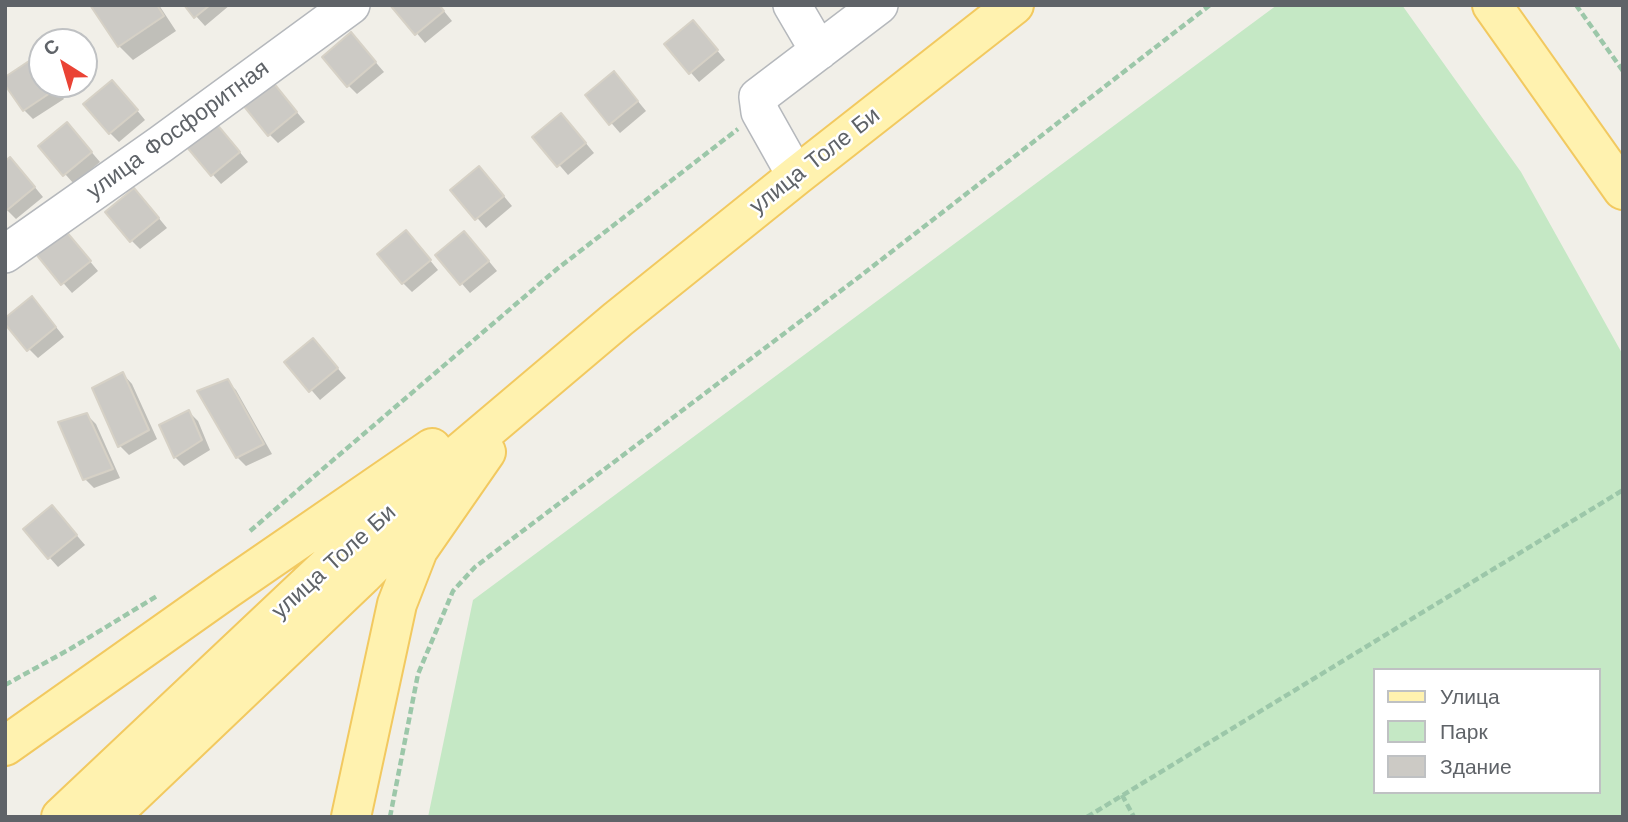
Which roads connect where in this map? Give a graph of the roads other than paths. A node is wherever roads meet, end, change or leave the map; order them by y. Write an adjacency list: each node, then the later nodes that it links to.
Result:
1 (351, 5): 12 (street, улица Фосфоритная)
2 (792, 5): 9 (street)
3 (879, 5): 9 (street)
4 (1014, 5): 10 (main road, улица Толе Би)
5 (1481, 5): 8 (main road)
6 (1492, 5): 8 (main road)
7 (1507, 5): 8 (main road)
8 (1522, 49): 11 (main road)
9 (820, 51): 10 (street)
10 (796, 176): 13 (main road, улица Толе Би)
11 (1623, 190)
12 (5, 254)
13 (618, 319): 14 (main road, улица Толе Би); 15 (main road); 16 (main road, улица Толе Би)
14 (486, 452): 17 (main road, улица Толе Би); 18 (main road)
15 (5, 746)
16 (61, 817)
17 (109, 817)
18 (351, 817)

